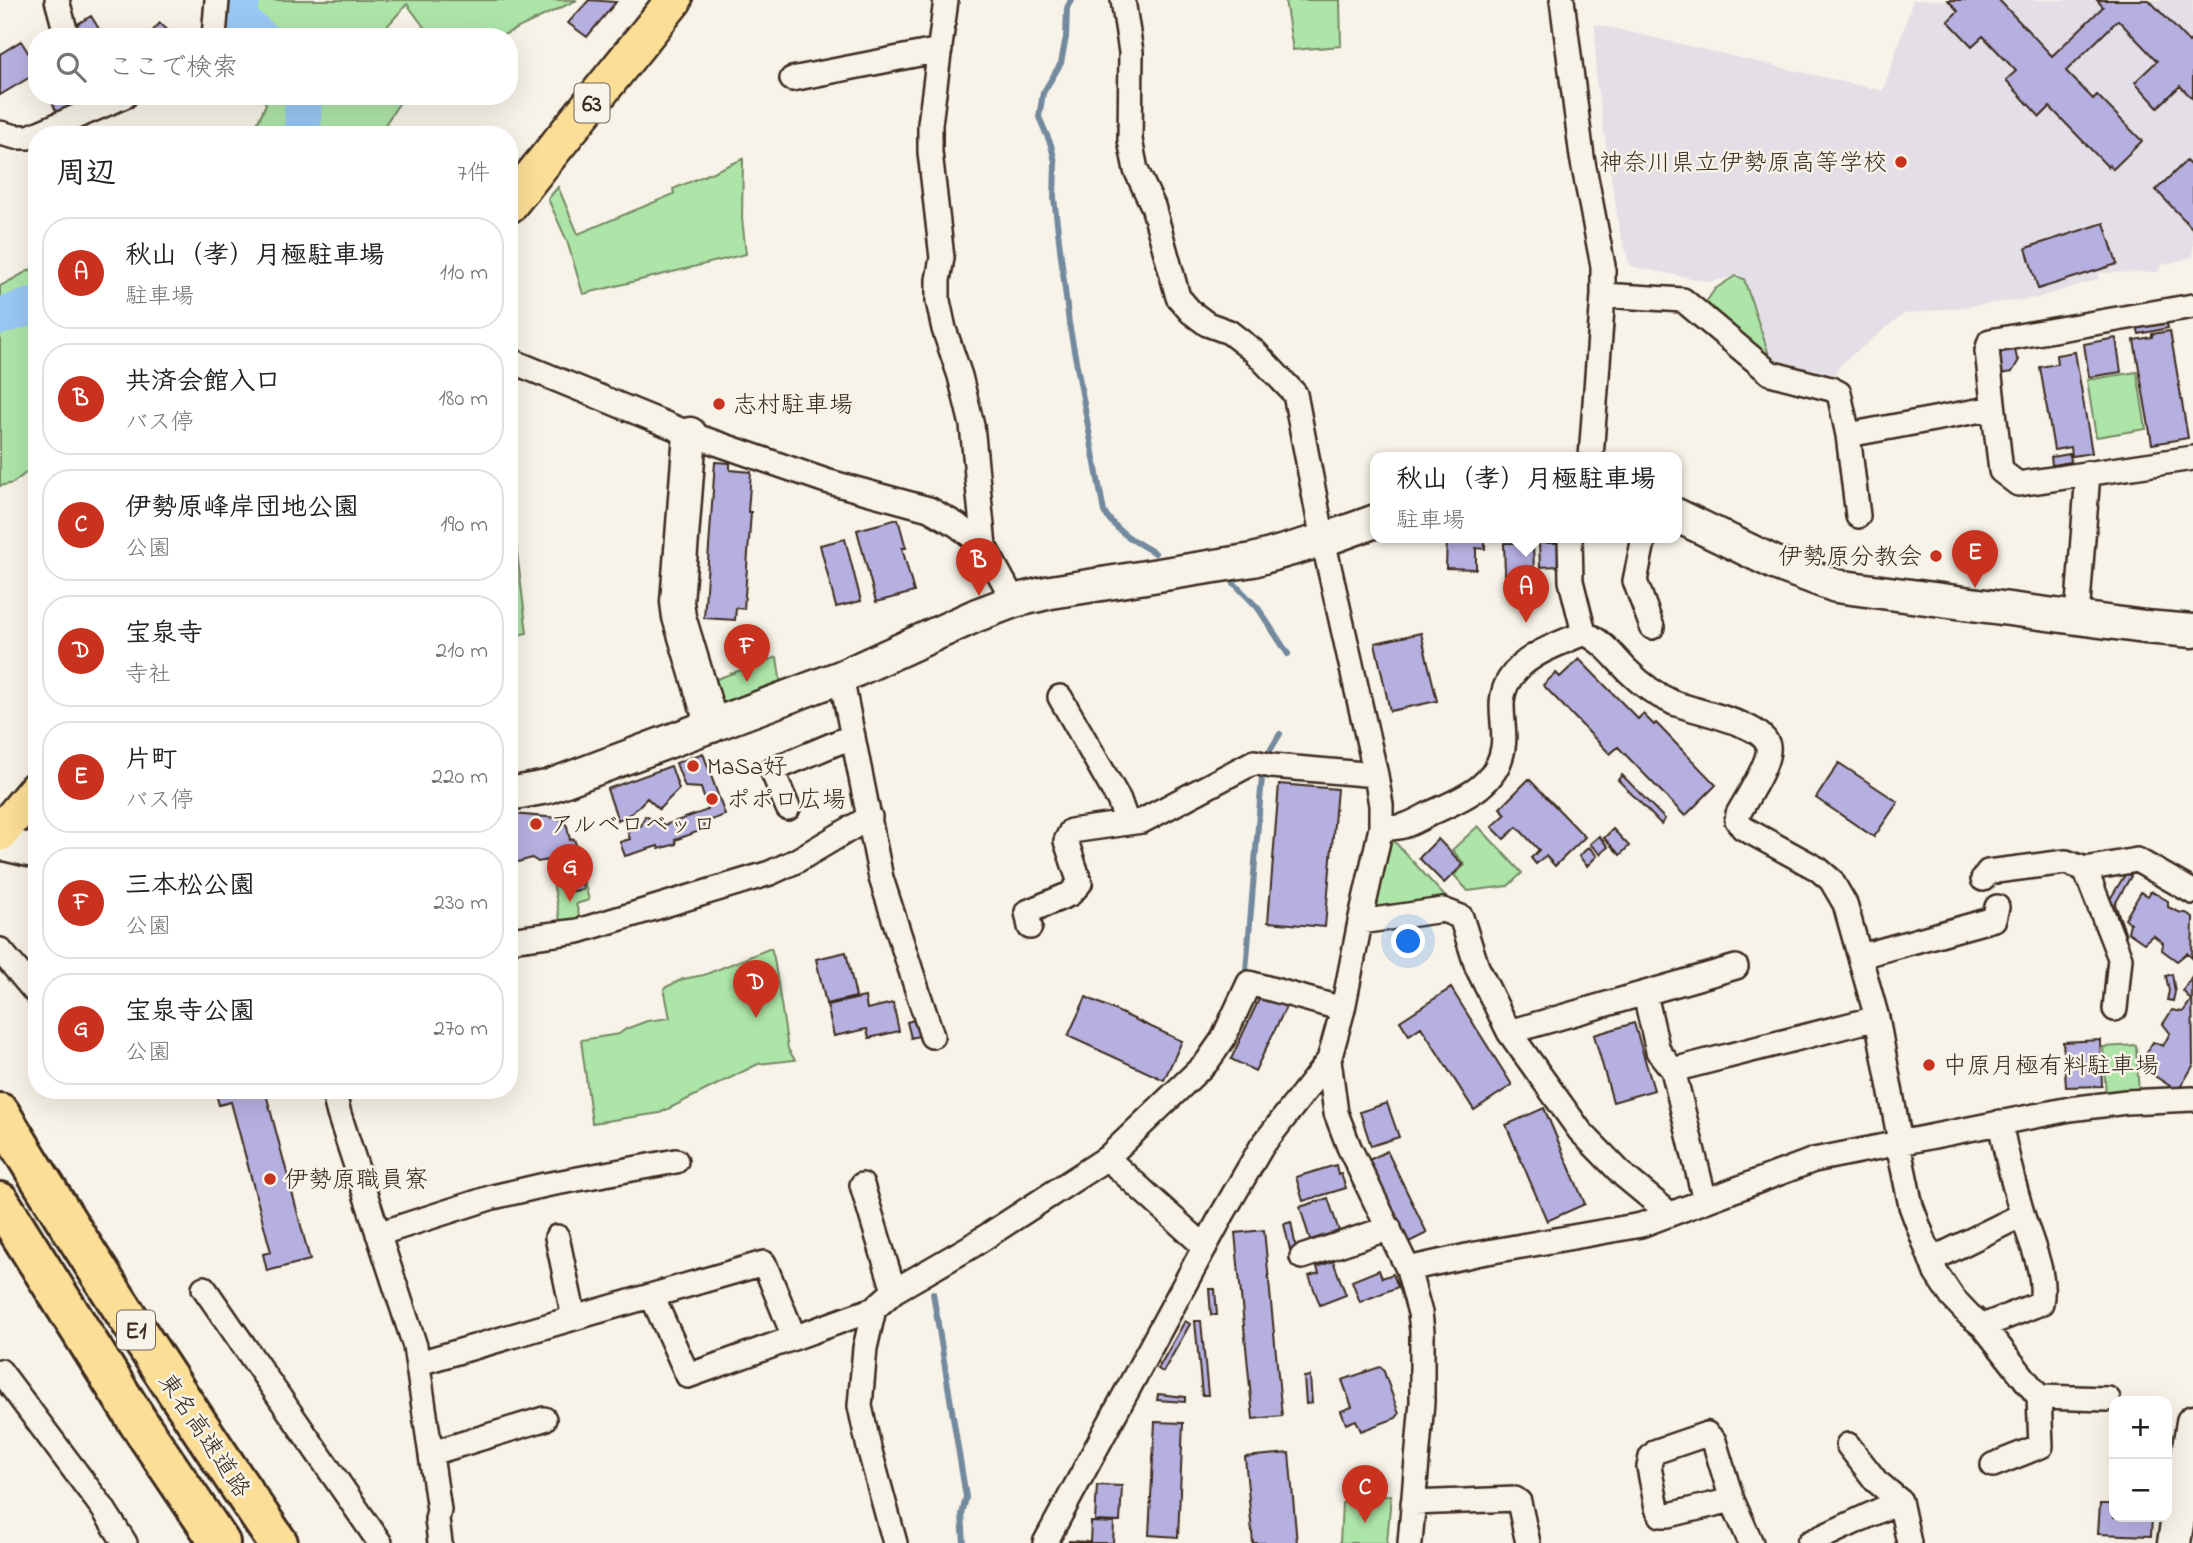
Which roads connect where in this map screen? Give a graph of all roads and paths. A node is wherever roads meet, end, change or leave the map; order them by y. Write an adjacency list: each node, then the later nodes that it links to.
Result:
1 (57, 0): 7 (street)
2 (216, 0): 8 (street)
3 (674, 0): 15 (main road, 63)
4 (946, 0): 9 (street)
5 (1123, 0): 28 (street)
6 (1562, 0): 16 (street)
7 (65, 28)
8 (214, 28)
9 (940, 50): 10 (street); 31 (street)
10 (792, 79)
11 (101, 105): 12 (street)
12 (54, 126)
13 (0, 133): 14 (street)
14 (28, 137)
15 (518, 194)
16 (1603, 295): 21 (street); 22 (street)
17 (2193, 306): 19 (street)
18 (518, 364): 20 (street)
19 (1993, 408): 21 (street); 24 (street)
20 (690, 434): 31 (street); 39 (street)
21 (1848, 435): 25 (street)
22 (1591, 452)
23 (2193, 457): 24 (street)
24 (2088, 472): 33 (street)
25 (1858, 516)
26 (1682, 518): 33 (street)
27 (1370, 523): 28 (street)
28 (1323, 540): 32 (street); 41 (street)
29 (1570, 543): 36 (street)
30 (1643, 543): 34 (street)
31 (984, 546): 32 (street)
32 (1014, 601): 37 (street)
33 (2077, 617): 35 (street)
34 (1644, 619)
35 (2193, 631)
36 (1584, 633): 47 (street); 59 (street)
37 (841, 677): 39 (street); 40 (street)
38 (1060, 697): 46 (street)
39 (712, 726): 42 (street)
40 (853, 737): 44 (street); 45 (street)
41 (1376, 775): 46 (street); 47 (street)
42 (518, 792)
43 (28, 799): 48 (main road)
44 (788, 808)
45 (870, 817): 57 (street); 67 (street)
46 (1127, 823): 55 (street)
47 (1381, 828): 56 (street)
48 (0, 833)
49 (0, 843): 50 (street)
50 (28, 850)
51 (2085, 869): 52 (street); 53 (street); 64 (street)
52 (1983, 879)
53 (2193, 892)
54 (1997, 907): 59 (street)
55 (1026, 911)
56 (1360, 922): 63 (street); 66 (street)
57 (518, 939)
58 (0, 950): 61 (street)
59 (1861, 956): 65 (street)
60 (1736, 967): 62 (street)
61 (28, 983)
62 (1645, 994): 66 (street); 69 (street)
63 (1343, 1009): 68 (street); 75 (street)
64 (2115, 1009)
65 (1877, 1018): 69 (street); 74 (street)
66 (1509, 1032): 80 (street)
67 (932, 1036)
68 (1328, 1060): 82 (street); 85 (street)
69 (1673, 1070): 78 (street)
70 (335, 1099): 83 (street)
71 (2193, 1099): 73 (street)
72 (0, 1113): 111 (highway, 東名高速道路 / E1)
73 (2000, 1122): 74 (street); 81 (street)
74 (1900, 1142): 78 (street); 87 (street)
75 (1107, 1158): 85 (street); 90 (street)
76 (677, 1161): 83 (street)
77 (862, 1185): 90 (street)
78 (1705, 1200): 80 (street)
79 (3, 1208): 110 (highway, 東名高速道路 / E1)
80 (1670, 1214): 88 (street)
81 (2022, 1215): 87 (street); 94 (street)
82 (1390, 1228): 86 (street); 88 (street)
83 (378, 1234): 96 (street)
84 (557, 1237): 93 (street)
85 (1205, 1247): 115 (street)
86 (1302, 1257)
87 (1931, 1260): 94 (street)
88 (1408, 1269): 108 (street)
89 (204, 1288): 112 (street)
90 (894, 1291): 92 (street)
91 (652, 1296): 93 (street); 95 (street); 95 (street)
92 (874, 1309): 95 (street); 114 (street)
93 (574, 1318): 96 (street)
94 (1983, 1326): 98 (street)
95 (794, 1337)
96 (419, 1363): 103 (street)
97 (0, 1371): 109 (street)
98 (2039, 1397): 99 (street); 104 (street)
99 (2108, 1399)
100 (544, 1419): 103 (street)
101 (2192, 1428): 105 (street)
102 (1848, 1445): 107 (street)
103 (432, 1453): 113 (street)
104 (1993, 1465)
105 (2189, 1478): 121 (street)
106 (1732, 1500): 118 (street)
107 (1900, 1501): 119 (street); 120 (street)
108 (1413, 1503): 116 (street); 117 (street)
109 (125, 1543)
110 (220, 1543)
111 (278, 1543)
112 (380, 1543)
113 (440, 1543)
114 (895, 1543)
115 (1045, 1543)
116 (1410, 1543)
117 (1528, 1543)
118 (1751, 1543)
119 (1809, 1543)
120 (1909, 1543)
121 (2174, 1543)

